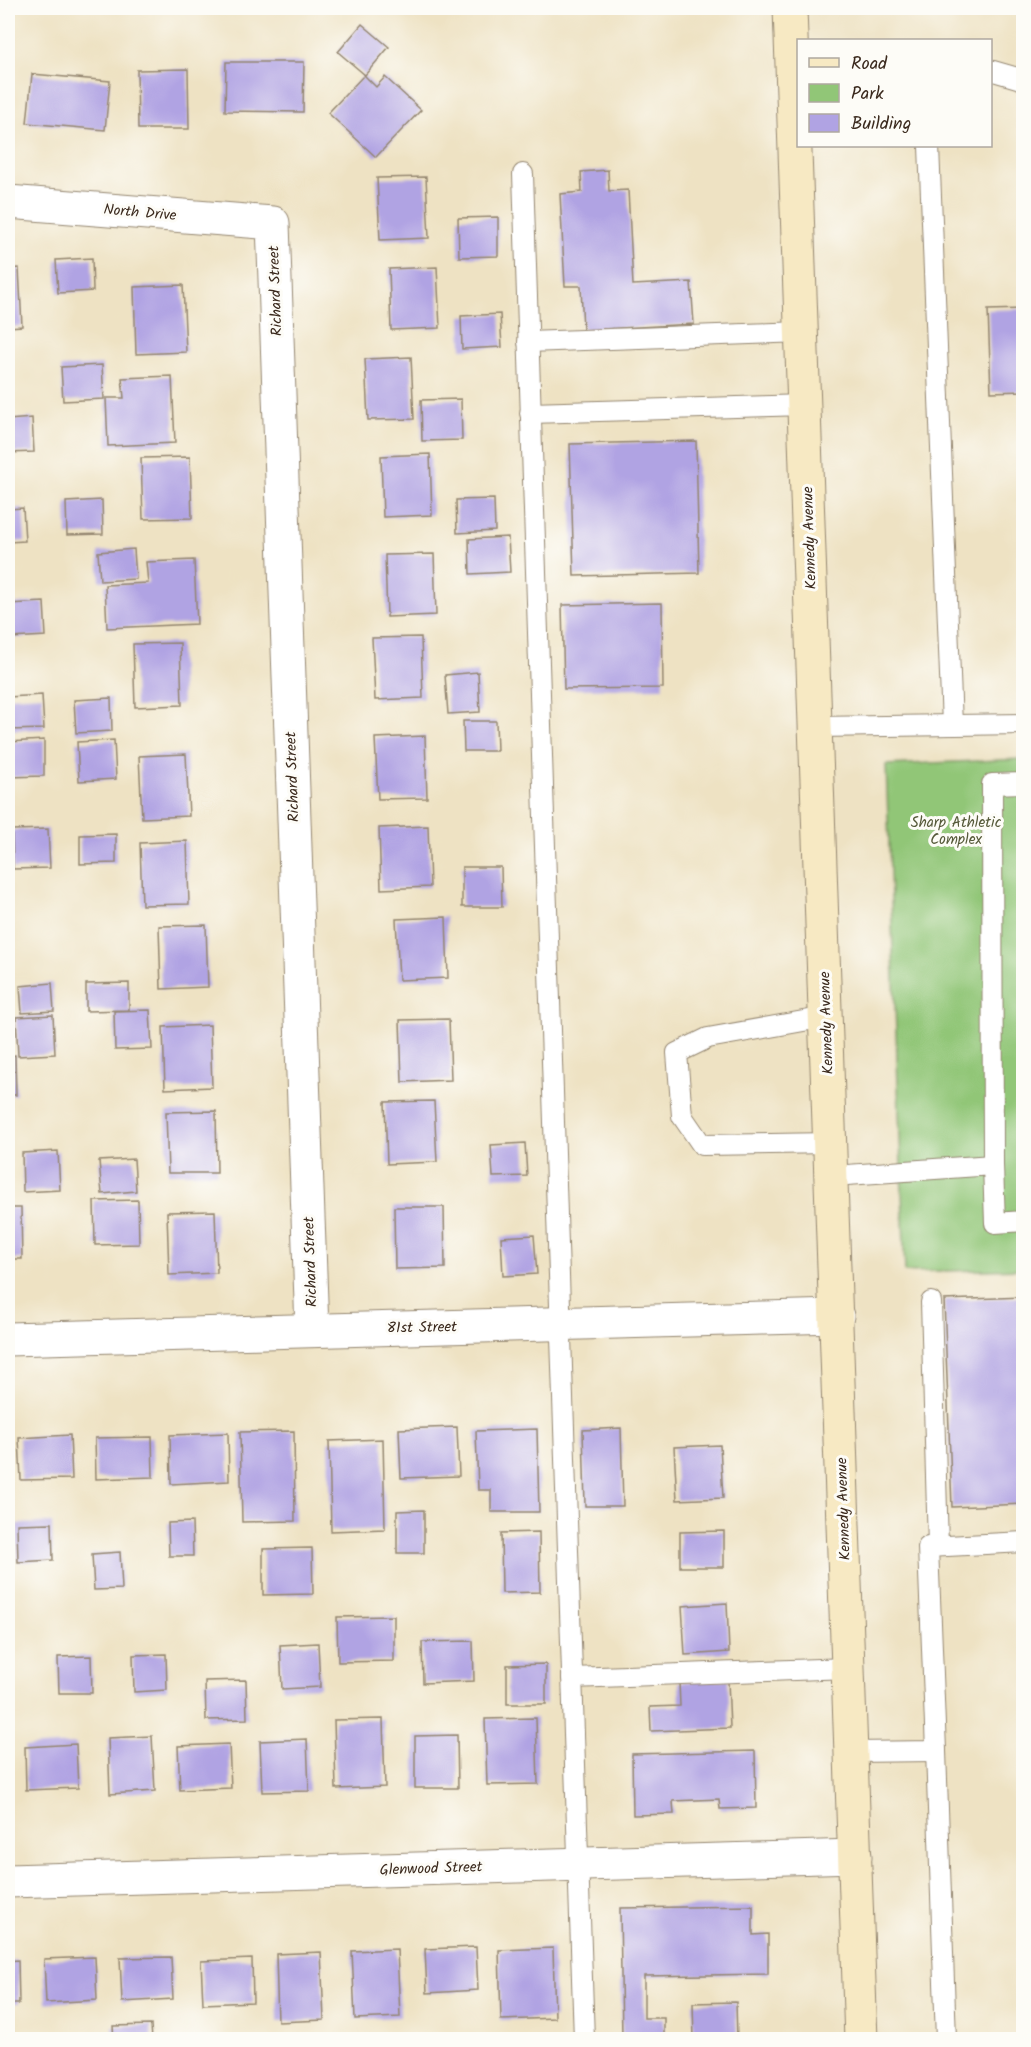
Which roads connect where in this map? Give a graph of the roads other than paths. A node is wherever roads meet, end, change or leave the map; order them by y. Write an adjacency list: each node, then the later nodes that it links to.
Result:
1 (790, 8): 2 (street, Kennedy Avenue)
2 (795, 65): 5 (street, Kennedy Avenue)
3 (992, 71): 4 (lane)
4 (1023, 80)
5 (797, 141)
6 (797, 147): 11 (street, Kennedy Avenue)
7 (929, 147): 16 (lane)
8 (523, 174): 12 (lane)
9 (8, 202): 10 (street, North Drive)
10 (273, 223): 27 (street, Richard Street)
11 (802, 332): 12 (lane); 13 (street, Kennedy Avenue)
12 (528, 342): 14 (lane)
13 (804, 405): 14 (lane); 17 (street, Kennedy Avenue)
14 (530, 413): 26 (lane)
15 (1023, 724): 16 (lane)
16 (951, 725): 17 (lane)
17 (816, 727): 19 (street, Kennedy Avenue)
18 (1023, 783): 21 (lane)
19 (826, 1017): 20 (street, Kennedy Avenue); 20 (lane)
20 (830, 1143): 22 (street, Kennedy Avenue)
21 (993, 1165): 22 (lane); 23 (lane)
22 (832, 1176): 25 (street, Kennedy Avenue)
23 (1023, 1221)
24 (931, 1302): 30 (lane)
25 (837, 1316): 26 (street, 81st Street); 31 (street, Kennedy Avenue)
26 (559, 1324): 27 (street, 81st Street); 32 (lane)
27 (312, 1330): 28 (street, 81st Street)
28 (8, 1339)
29 (1023, 1542): 30 (lane)
30 (938, 1546): 33 (lane)
31 (848, 1668): 32 (lane); 34 (street, Kennedy Avenue)
32 (572, 1678): 36 (lane)
33 (936, 1751): 34 (lane); 40 (lane)
34 (851, 1752): 35 (street, Kennedy Avenue)
35 (855, 1856): 36 (street, Glenwood Street); 39 (street, Kennedy Avenue)
36 (578, 1864): 37 (street, Glenwood Street); 38 (lane)
37 (8, 1881)
38 (584, 2040)
39 (861, 2040)
40 (946, 2040)

